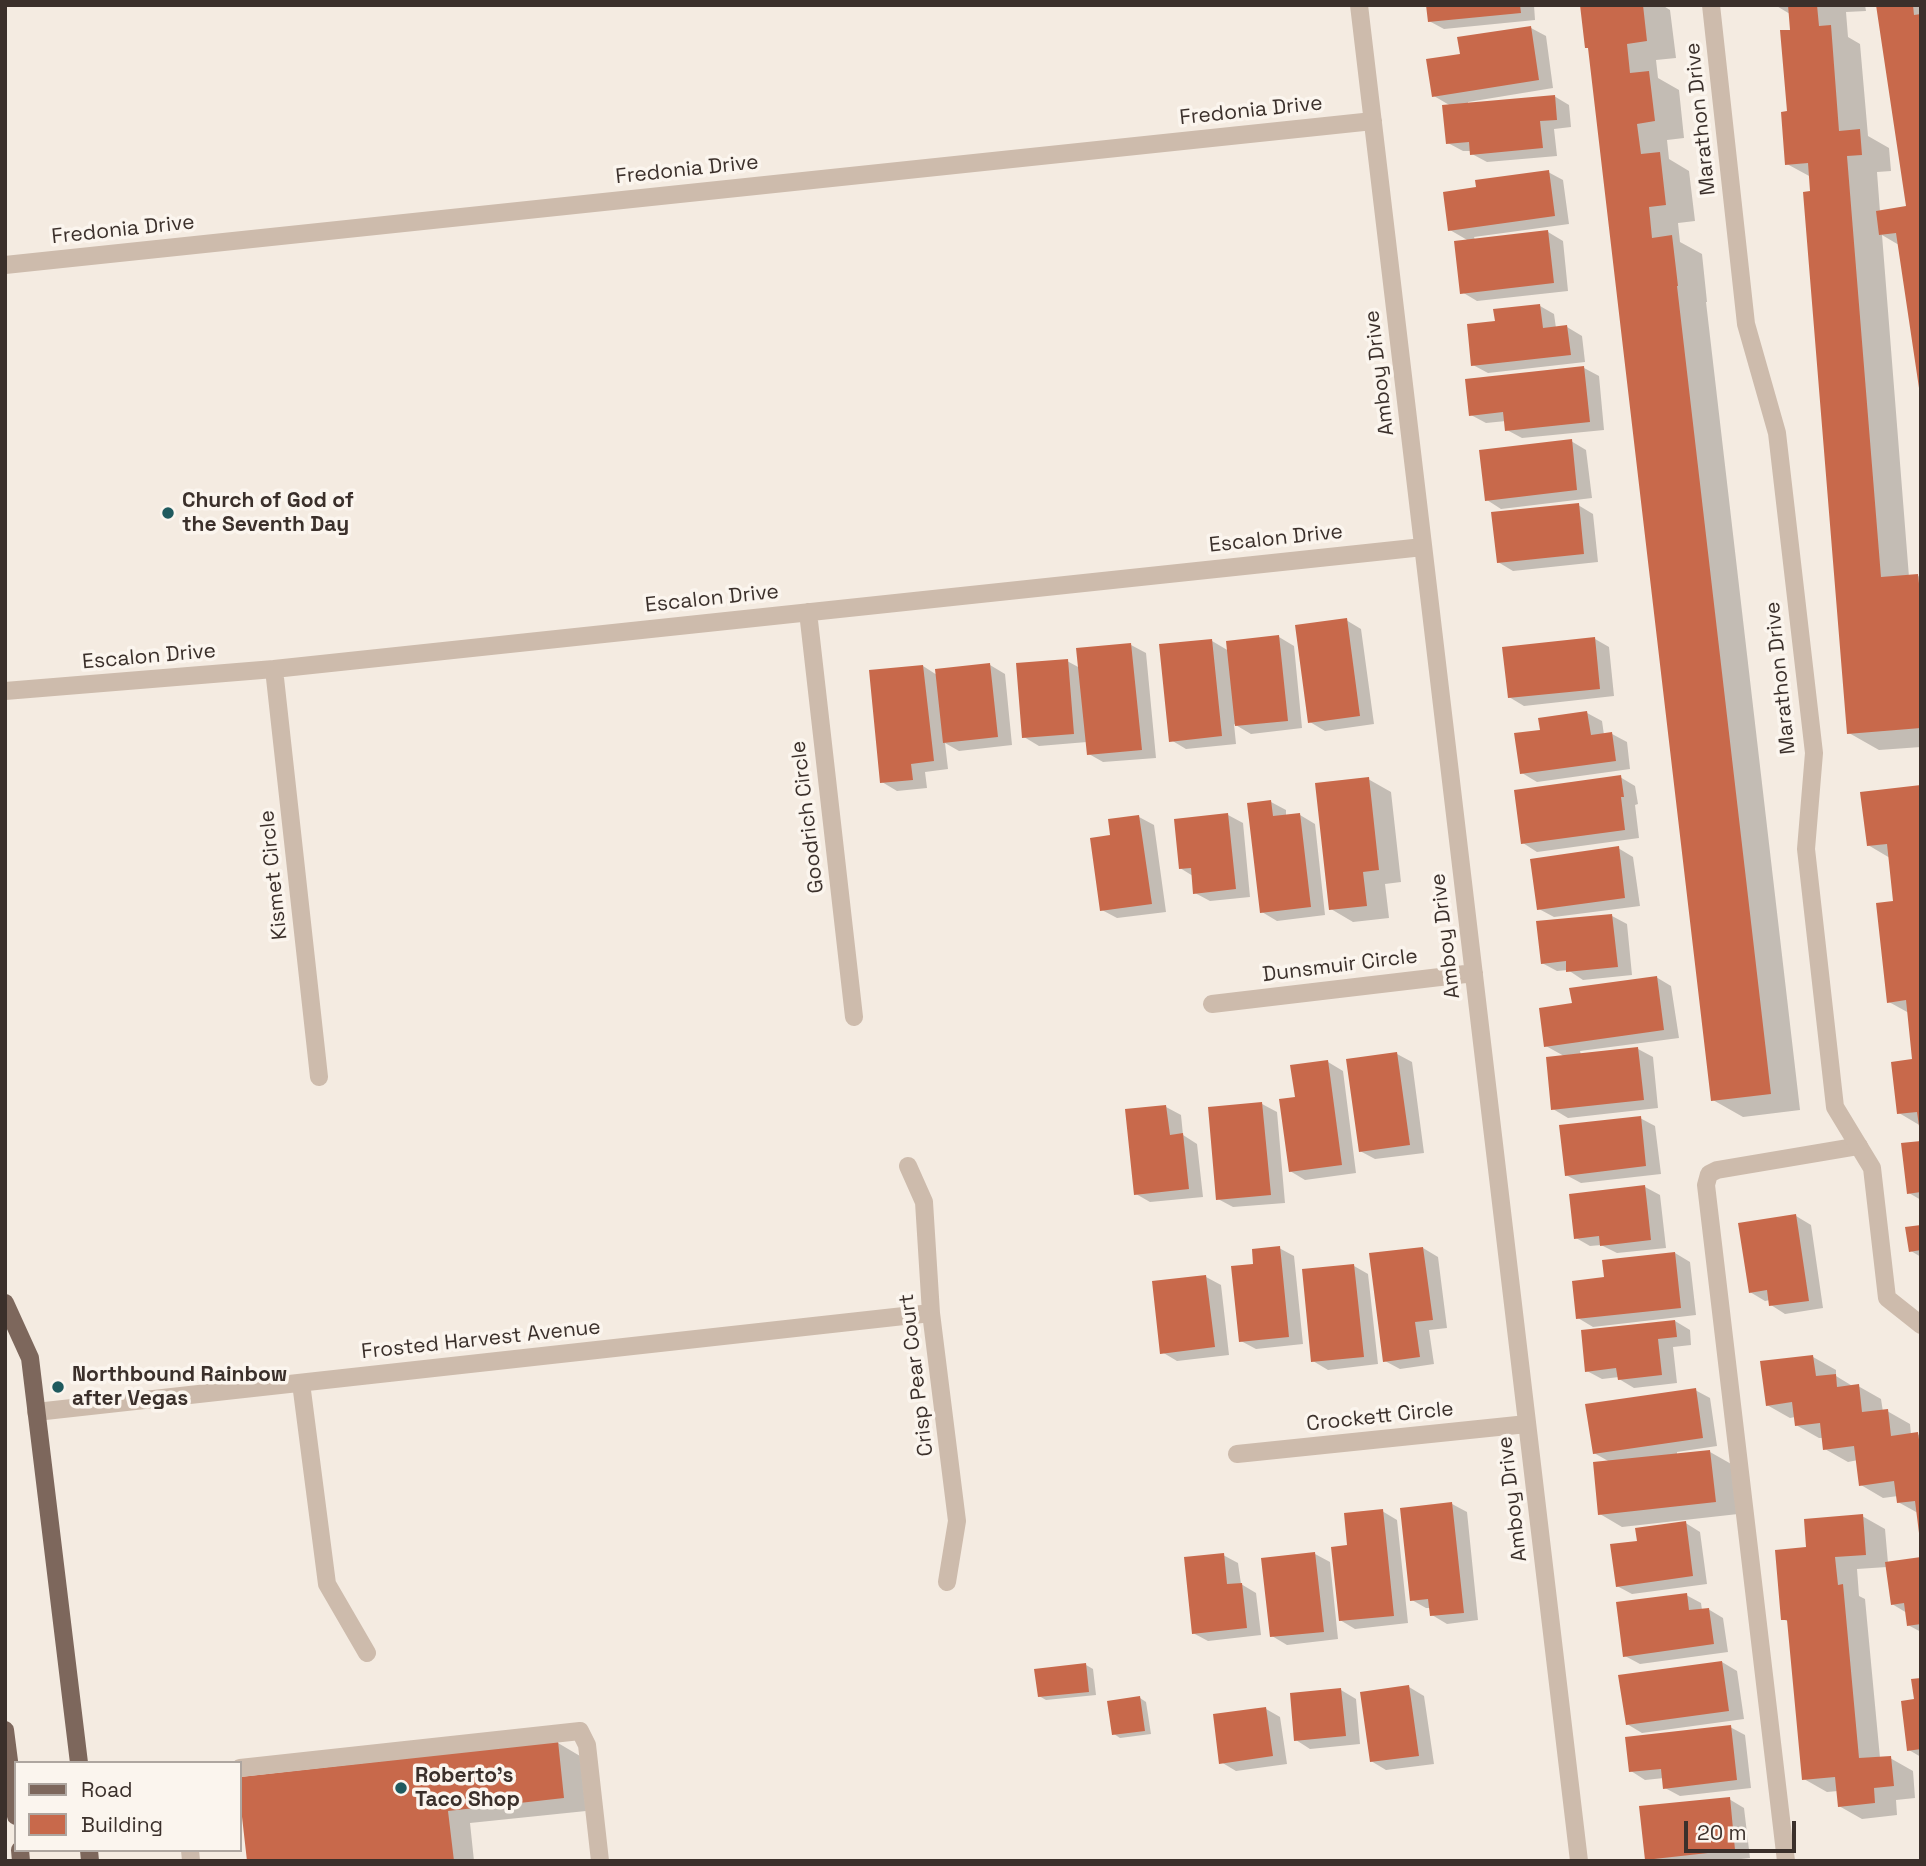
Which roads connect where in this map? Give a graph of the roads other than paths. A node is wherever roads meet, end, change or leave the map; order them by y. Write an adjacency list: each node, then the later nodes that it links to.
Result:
1 (1359, 5): 3 (street, Amboy Drive)
2 (1711, 5): 13 (street, Marathon Drive)
3 (1373, 121): 4 (street, Fredonia Drive); 5 (street, Amboy Drive)
4 (5, 265)
5 (1423, 547): 6 (street, Escalon Drive); 9 (street, Amboy Drive)
6 (808, 612): 7 (street, Escalon Drive); 11 (street, Goodrich Circle)
7 (274, 669): 8 (street, Escalon Drive); 12 (street, Kismet Circle)
8 (5, 691)
9 (1474, 973): 10 (street, Dunsmuir Circle); 20 (street, Amboy Drive)
10 (1212, 1004)
11 (854, 1017)
12 (319, 1077)
13 (1859, 1146): 17 (street, Marathon Drive); 30 (street)
14 (908, 1166): 16 (street, Crisp Pear Court)
15 (5, 1303): 19 (main road)
16 (931, 1313): 18 (street, Frosted Harvest Avenue); 22 (street, Crisp Pear Court)
17 (1921, 1325)
18 (301, 1383): 19 (street, Frosted Harvest Avenue); 23 (street)
19 (37, 1412): 25 (main road)
20 (1527, 1424): 21 (street, Crockett Circle); 29 (street, Amboy Drive)
21 (1237, 1454)
22 (947, 1581)
23 (367, 1653)
24 (5, 1730): 27 (main road)
25 (79, 1761)
26 (242, 1768): 28 (street)
27 (14, 1800)
28 (600, 1861)
29 (1579, 1861)
30 (1786, 1861)

